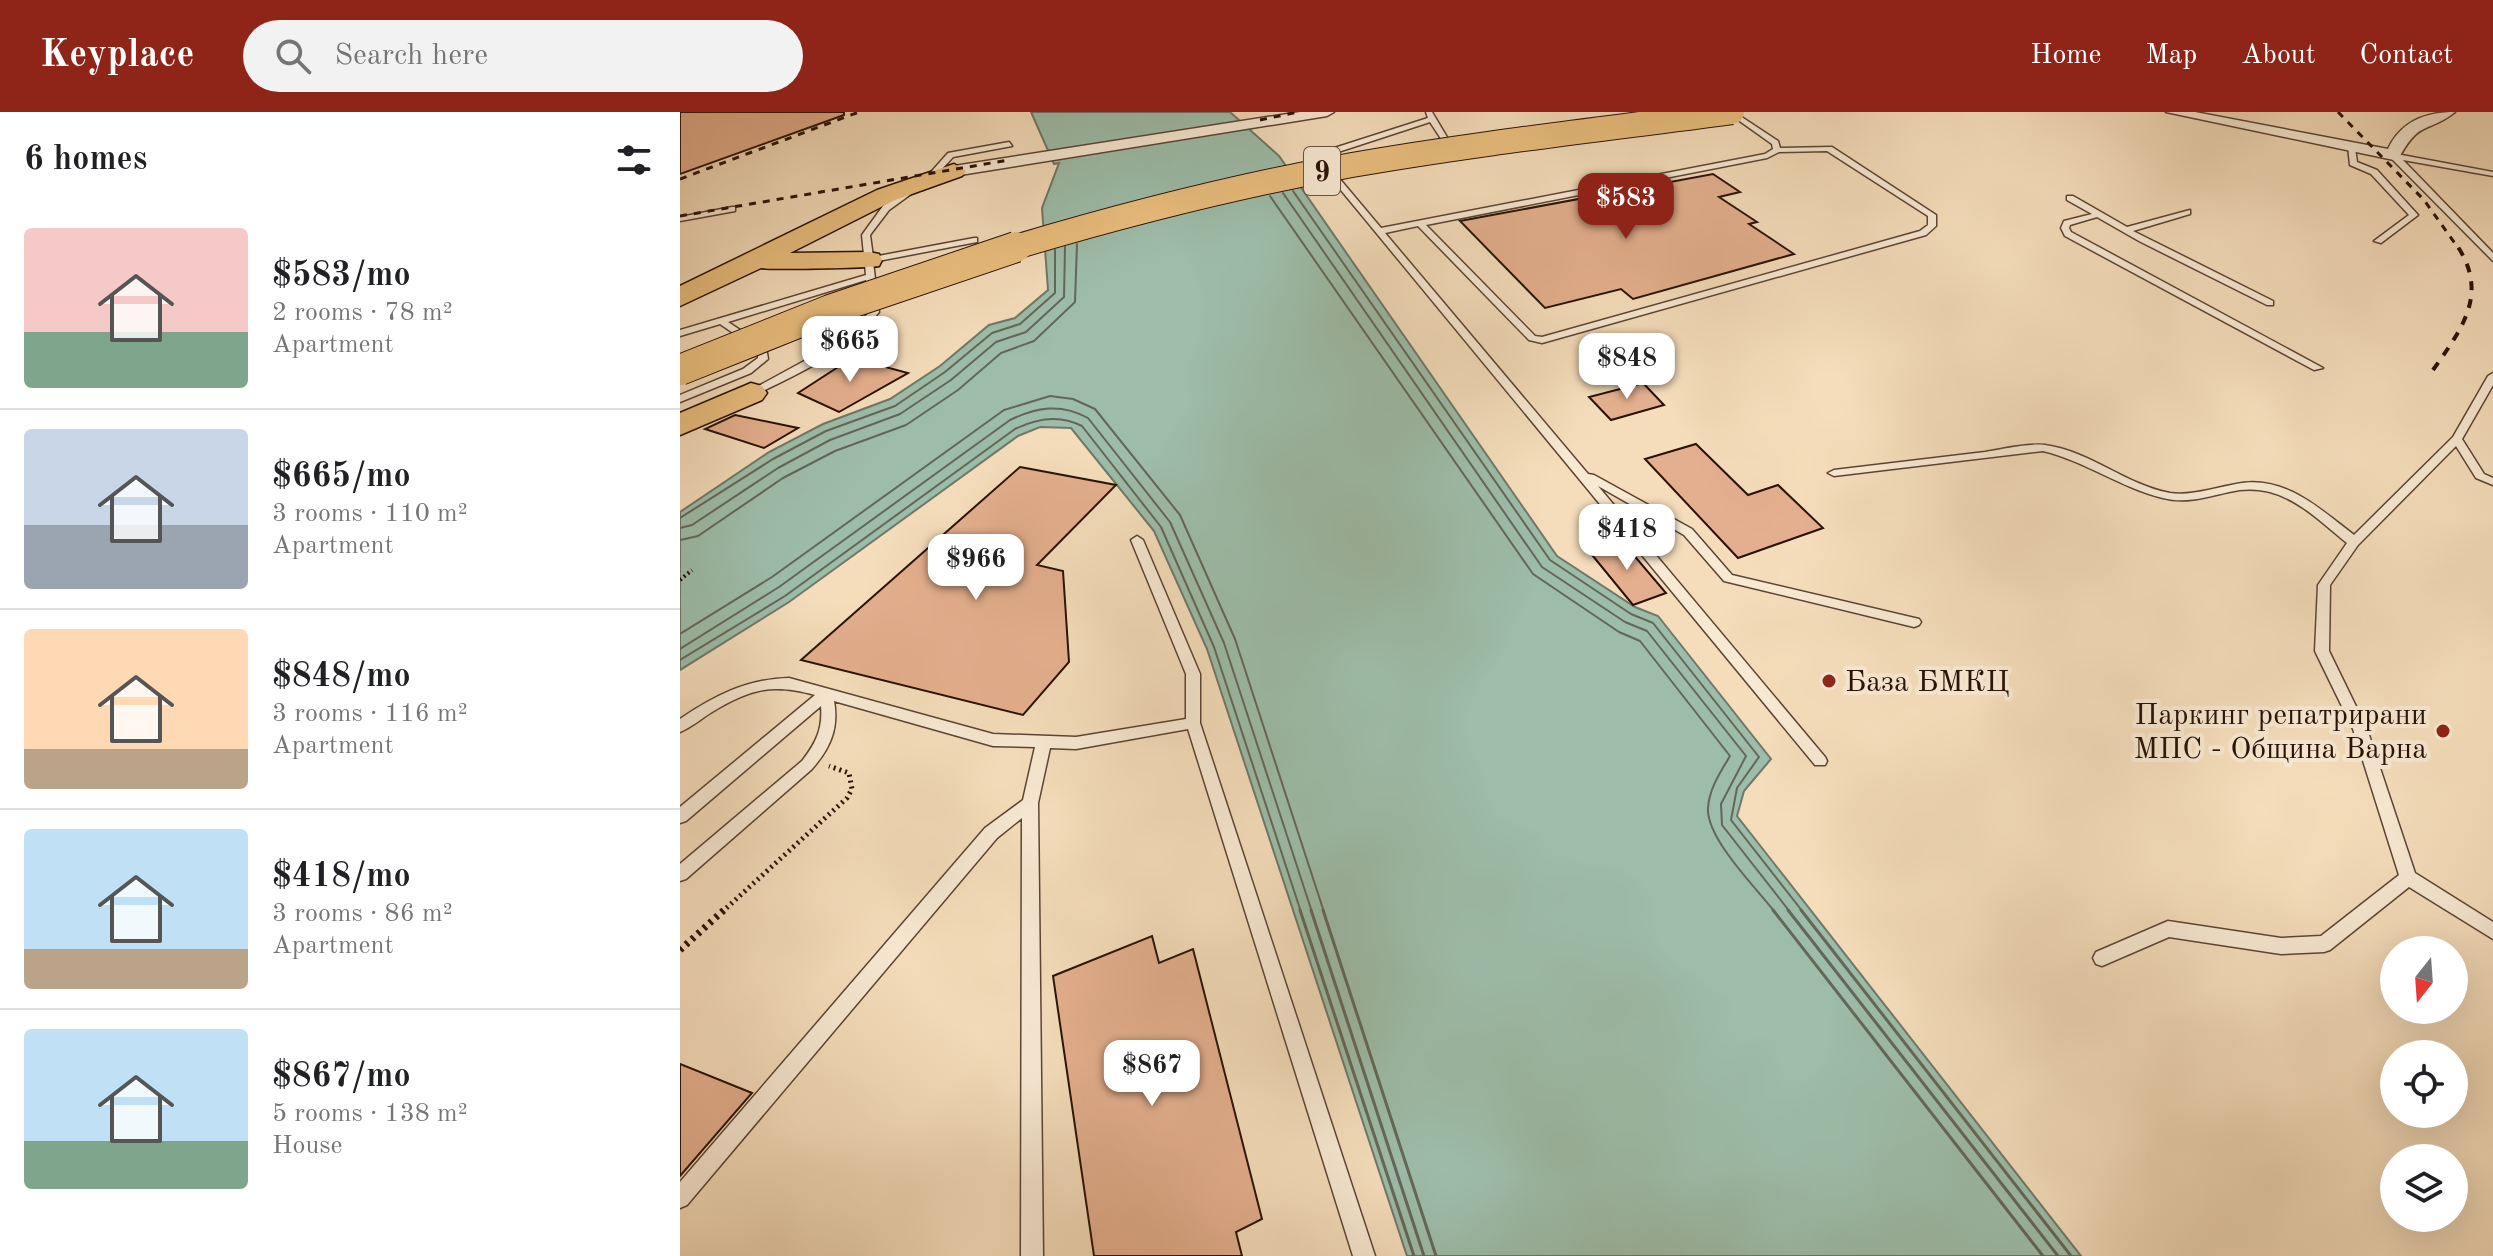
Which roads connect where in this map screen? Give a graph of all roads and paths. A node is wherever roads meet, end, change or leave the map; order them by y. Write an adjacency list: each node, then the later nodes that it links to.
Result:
1 (1327, 112): 11 (street)
2 (1672, 112): 30 (highway, 9)
3 (1731, 112): 8 (lane); 32 (highway, 9, bridge)
4 (2173, 112): 7 (street)
5 (2448, 112): 10 (street)
6 (1431, 116): 9 (lane); 20 (lane)
7 (2351, 148): 10 (street); 22 (lane)
8 (1777, 150): 18 (lane); 18 (lane)
9 (1455, 154)
10 (2394, 155): 12 (lane); 23 (lane)
11 (954, 171): 24 (lane); 25 (highway)
12 (2493, 174)
13 (2070, 198): 16 (lane)
14 (732, 209): 17 (lane)
15 (2187, 212): 19 (lane)
16 (2099, 214): 19 (lane); 31 (lane)
17 (680, 219)
18 (1420, 223): 20 (lane)
19 (2126, 230): 27 (lane)
20 (1380, 231): 40 (lane)
21 (974, 240): 24 (lane)
22 (2378, 241)
23 (2493, 258)
24 (871, 268): 25 (highway); 28 (lane); 35 (lane)
25 (708, 283): 26 (highway)
26 (680, 297)
27 (2270, 303)
28 (721, 321): 29 (lane); 34 (lane)
29 (680, 333)
30 (680, 352)
31 (2318, 368)
32 (680, 372): 34 (lane)
33 (2493, 376): 39 (lane)
34 (702, 390): 36 (lane)
35 (751, 393): 37 (highway); 38 (lane)
36 (680, 399)
37 (680, 425)
38 (680, 432)
39 (2457, 439): 42 (lane); 44 (lane)
40 (1583, 472): 47 (lane); 52 (lane)
41 (1834, 473): 44 (lane)
42 (2493, 482)
43 (1137, 540): 49 (lane)
44 (2354, 542): 57 (lane)
45 (692, 570): 46 (path)
46 (680, 580)
47 (1914, 622)
48 (826, 694): 50 (lane); 51 (lane); 53 (lane); 55 (lane)
49 (1193, 723): 51 (lane); 63 (lane)
50 (680, 726)
51 (1043, 744): 54 (lane)
52 (1820, 761)
53 (793, 777): 56 (lane); 59 (path)
54 (1030, 803): 61 (lane); 62 (lane)
55 (680, 816)
56 (680, 874)
57 (2408, 878): 58 (lane); 60 (lane)
58 (2493, 931)
59 (680, 950)
60 (2102, 958)
61 (680, 1198)
62 (1032, 1256)
63 (1364, 1256)

